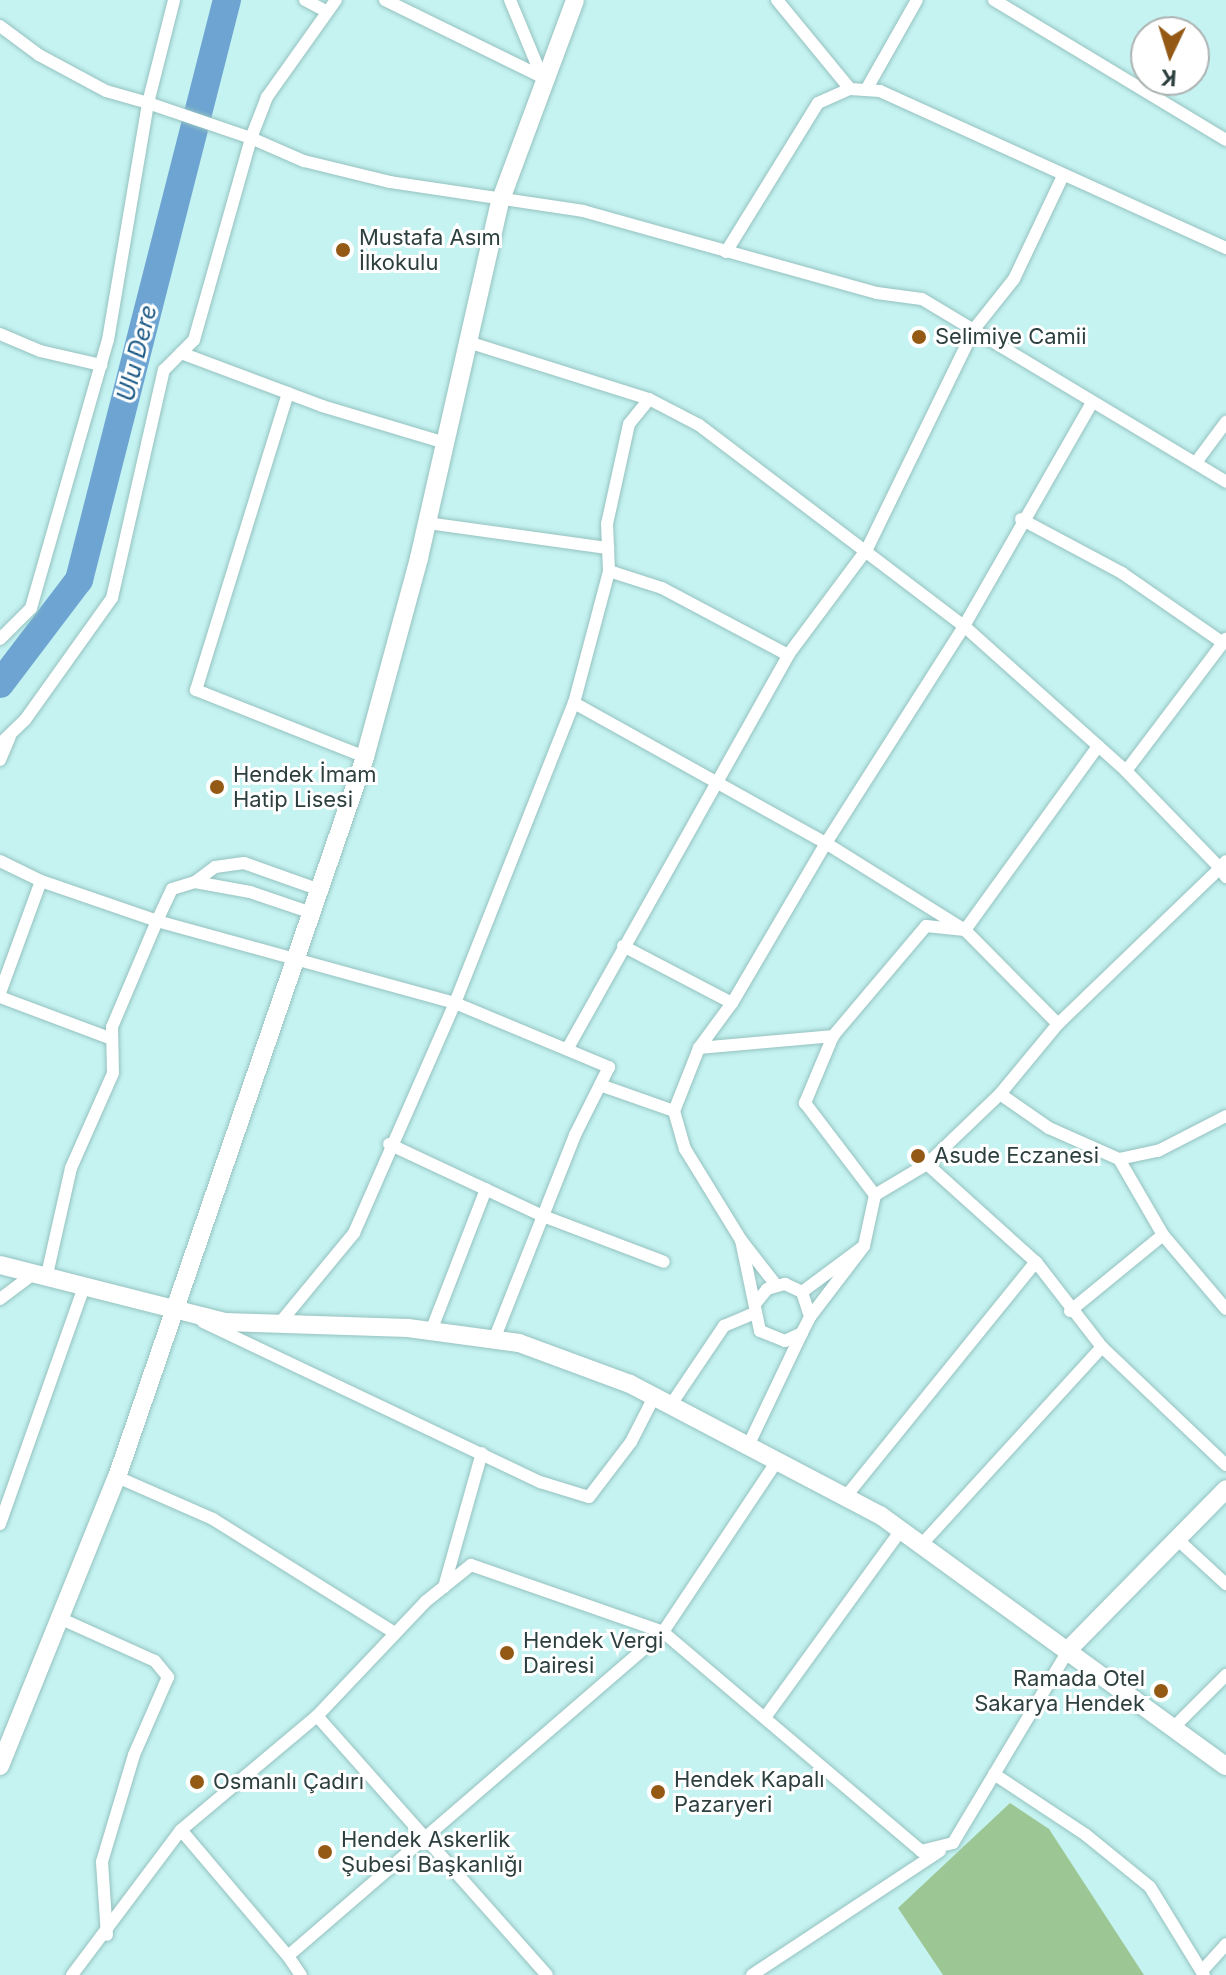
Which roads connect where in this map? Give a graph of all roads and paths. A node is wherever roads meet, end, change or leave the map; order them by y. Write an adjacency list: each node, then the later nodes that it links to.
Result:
1 (174, 0): 15 (street)
2 (305, 0): 10 (street)
3 (336, 0): 10 (street)
4 (385, 0): 12 (street)
5 (510, 0): 12 (street)
6 (575, 0): 12 (main road)
7 (777, 0): 13 (street)
8 (917, 0): 14 (street)
9 (994, 0): 17 (street)
10 (326, 11): 16 (street)
11 (0, 26): 15 (street)
12 (542, 77): 19 (main road)
13 (850, 89): 14 (street); 21 (street)
14 (866, 90): 18 (street)
15 (148, 103): 16 (street); 26 (street)
16 (251, 138): 19 (street); 25 (street)
17 (1226, 140)
18 (1063, 176): 20 (street); 22 (street)
19 (500, 202): 21 (street); 24 (main road)
20 (1226, 248)
21 (726, 252): 22 (street)
22 (975, 328): 29 (street); 37 (street)
23 (0, 334): 26 (street)
24 (468, 342): 28 (street); 31 (main road)
25 (181, 353): 27 (street); 44 (street)
26 (101, 365): 40 (street)
27 (288, 393): 31 (street); 47 (street)
28 (649, 399): 36 (street); 37 (street)
29 (1091, 404): 32 (street); 34 (street)
30 (1226, 422): 32 (street)
31 (445, 443): 35 (main road)
32 (1197, 461): 33 (street)
33 (1226, 482)
34 (1021, 519): 39 (street); 41 (street)
35 (427, 523): 36 (street); 47 (main road)
36 (608, 548): 38 (street)
37 (867, 549): 39 (street); 42 (street)
38 (609, 571): 42 (street); 43 (street)
39 (964, 626): 46 (street); 51 (street)
40 (0, 639)
41 (1224, 641): 49 (street)
42 (788, 655): 50 (street)
43 (574, 703): 50 (street); 63 (street)
44 (11, 733): 45 (street); 48 (street)
45 (0, 744)
46 (1098, 746): 49 (street); 59 (street)
47 (365, 757): 56 (main road)
48 (0, 760)
49 (1126, 771): 53 (street)
50 (713, 781): 51 (street); 60 (street)
51 (826, 843): 59 (street); 64 (street)
52 (0, 861): 54 (street)
53 (1224, 869): 65 (street)
54 (41, 881): 58 (street); 62 (street)
55 (195, 882): 56 (street); 57 (street); 58 (street)
56 (320, 890): 57 (main road)
57 (312, 913): 61 (main road)
58 (157, 921): 61 (street); 67 (street)
59 (965, 930): 65 (street); 66 (street)
60 (623, 946): 64 (street); 68 (street)
61 (297, 958): 63 (street); 92 (main road)
62 (1, 995): 67 (street)
63 (455, 1003): 68 (street); 74 (street)
64 (732, 1003): 69 (street)
65 (1058, 1024): 71 (street)
66 (833, 1036): 69 (street); 78 (street)
67 (112, 1039): 86 (street)
68 (569, 1046): 70 (street)
69 (699, 1048): 72 (street)
70 (600, 1085): 72 (street); 79 (street)
71 (1000, 1094): 75 (street); 76 (street)
72 (674, 1111): 81 (street)
73 (1226, 1116): 75 (street)
74 (389, 1144): 77 (street); 96 (street)
75 (1119, 1159): 80 (street)
76 (927, 1164): 78 (street); 84 (street)
77 (486, 1189): 79 (street); 97 (street)
78 (875, 1195): 82 (street)
79 (543, 1216): 83 (street); 99 (street)
80 (1163, 1235): 93 (street); 94 (street)
81 (741, 1240): 87 (street); 91 (street)
82 (864, 1246): 89 (street); 95 (street)
83 (664, 1262)
84 (1036, 1262): 94 (street); 108 (street)
85 (0, 1265): 86 (main road)
86 (39, 1277): 88 (main road); 90 (street)
87 (776, 1285): 89 (street); 91 (street)
88 (83, 1290): 92 (main road); 109 (street)
89 (802, 1292): 95 (street)
90 (0, 1299)
91 (754, 1308): 98 (street); 101 (street)
92 (176, 1309): 96 (main road); 103 (street); 106 (main road)
93 (1226, 1309)
94 (1070, 1311): 100 (street)
95 (810, 1317): 98 (street)
96 (279, 1324): 97 (main road)
97 (431, 1331): 99 (main road)
98 (802, 1333): 102 (street)
99 (494, 1340): 101 (main road)
100 (1102, 1347): 105 (street); 112 (street)
101 (662, 1401): 102 (main road); 103 (street)
102 (748, 1446): 104 (main road)
103 (482, 1453): 114 (street)
104 (777, 1461): 108 (main road); 116 (street)
105 (1226, 1465)
106 (117, 1477): 115 (main road); 117 (street)
107 (1226, 1489): 111 (main road)
108 (847, 1495): 110 (main road)
109 (0, 1524)
110 (901, 1530): 112 (main road); 121 (street)
111 (1177, 1539): 113 (street); 118 (main road)
112 (922, 1544): 118 (main road)
113 (1226, 1584)
114 (444, 1587): 116 (street); 117 (street)
115 (57, 1617): 123 (main road); 129 (street)
116 (663, 1632): 121 (street); 127 (street)
117 (395, 1633): 120 (street)
118 (1069, 1649): 122 (main road); 125 (street)
119 (1226, 1675): 122 (street)
120 (317, 1716): 126 (street); 127 (street)
121 (766, 1716): 128 (street)
122 (1174, 1727): 124 (main road)
123 (0, 1766)
124 (1226, 1766)
125 (994, 1774): 128 (street); 132 (street)
126 (181, 1830): 129 (street); 131 (street)
127 (424, 1843): 131 (street); 135 (street)
128 (953, 1843): 136 (street)
129 (107, 1935): 133 (street)
130 (1226, 1944): 132 (street)
131 (288, 1956): 134 (street)
132 (1203, 1973)
133 (72, 1975)
134 (301, 1975)
135 (547, 1975)
136 (752, 1975)

